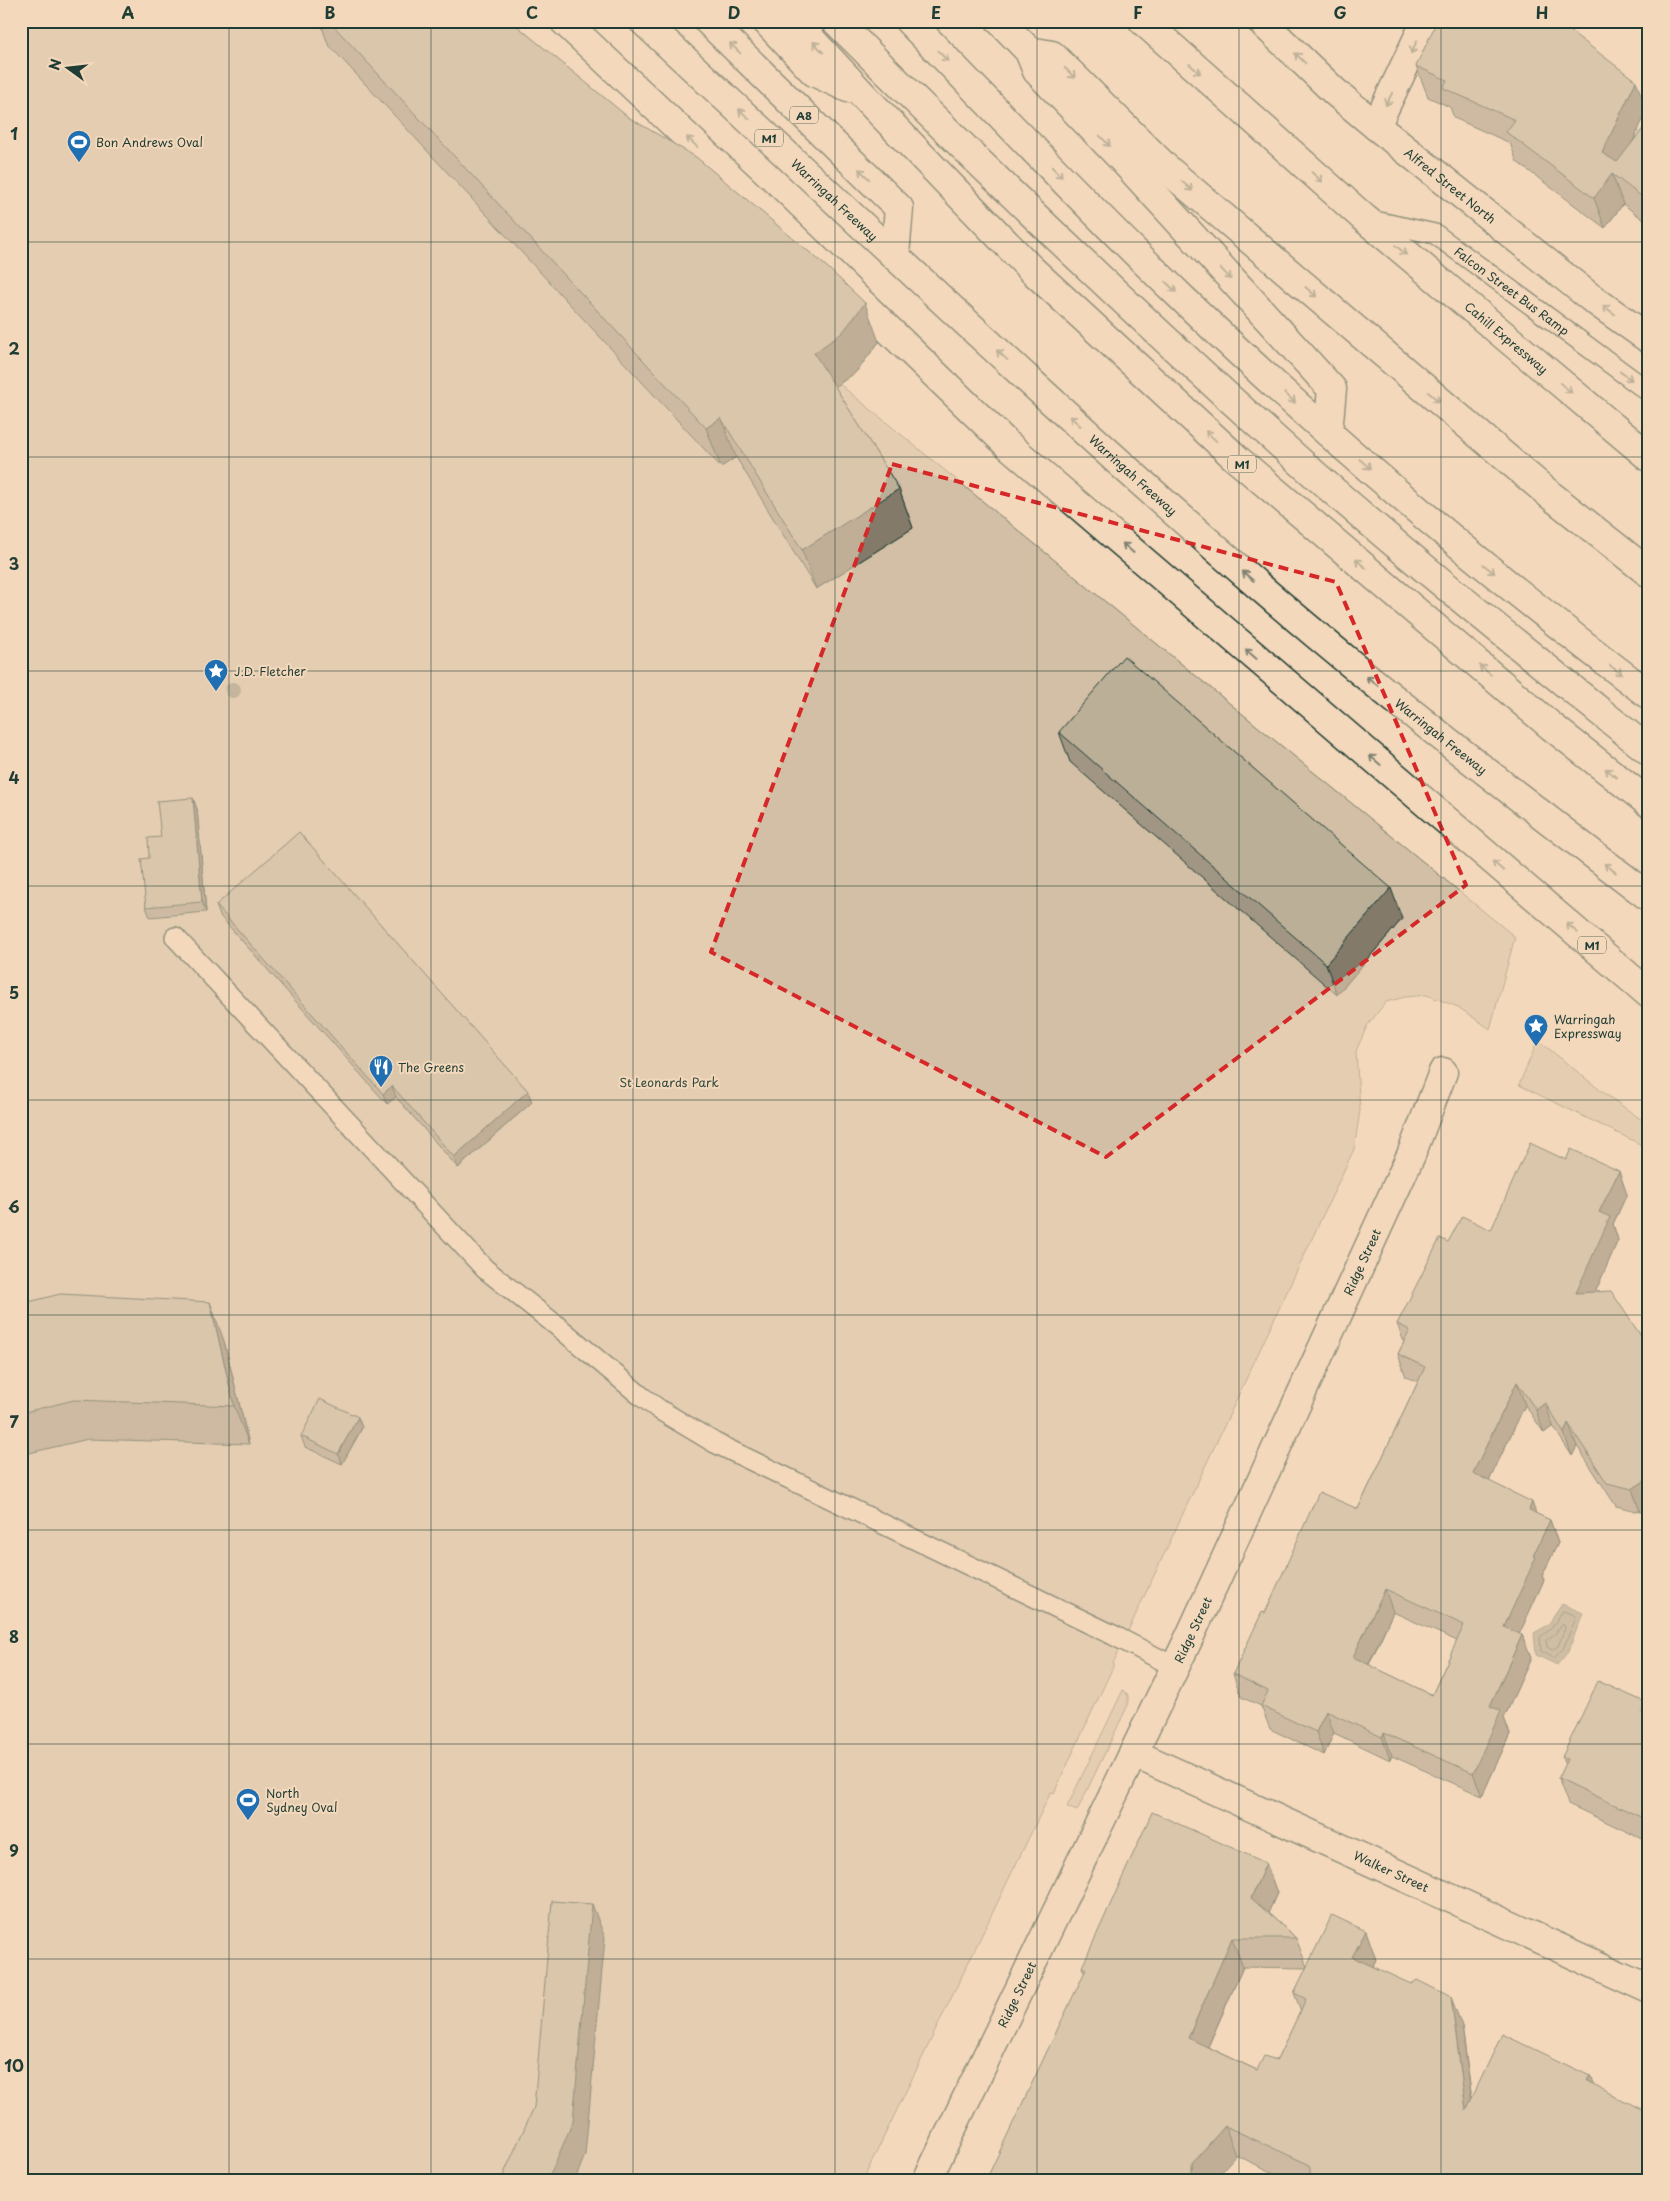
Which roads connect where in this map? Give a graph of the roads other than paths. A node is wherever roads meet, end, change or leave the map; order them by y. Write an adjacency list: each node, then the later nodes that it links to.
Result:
1 (564, 21): 16 (main road, M1, one-way to 1)
2 (643, 21): 18 (main road, Warringah Freeway / M1, one-way to 2)
3 (708, 21): 18 (main road, A8, one-way to 3)
4 (766, 21): 13 (main road)
5 (794, 21): 13 (main road, M1, one-way to 5)
6 (836, 21): 25 (main road)
7 (909, 21): 21 (main road, one-way to 21)
8 (1000, 21): 12 (main road)
9 (1143, 21): 17 (main road, one-way to 17)
10 (1261, 21): 14 (main road, Alfred Street North, one-way to 10)
11 (1426, 21): 14 (main road, one-way to 14)
12 (1029, 51): 21 (main road, one-way to 21); 23 (main road, one-way to 23)
13 (863, 95): 26 (main road, M1, one-way to 13)
14 (1376, 126): 19 (main road, Alfred Street North, one-way to 14)
15 (668, 154): 16 (main road)
16 (766, 211): 29 (main road, M1, one-way to 16)
17 (1364, 218): 20 (lane, Falcon Street Bus Ramp, one-way to 20); 22 (main road, Cahill Expressway, one-way to 22)
18 (895, 255): 27 (main road, Warringah Freeway / M1, one-way to 18)
19 (1649, 338)
20 (1649, 392)
21 (1328, 432): 24 (main road, one-way to 24)
22 (1649, 457)
23 (1649, 573)
24 (1649, 695)
25 (1649, 751)
26 (1649, 803)
27 (1649, 897)
28 (175, 937): 31 (lane)
29 (1649, 994)
30 (1444, 1072): 31 (main road, Ridge Street)
31 (1175, 1667): 32 (main road, Ridge Street)
32 (1133, 1753): 33 (main road, Walker Street); 34 (main road, Ridge Street)
33 (1649, 1989)
34 (927, 2180)

